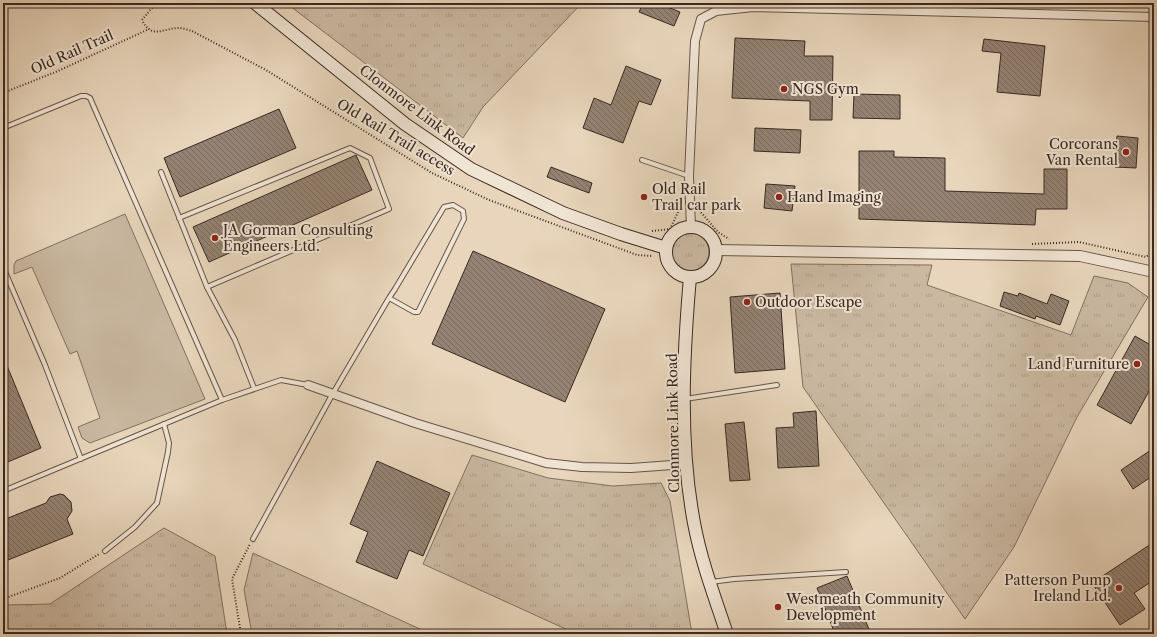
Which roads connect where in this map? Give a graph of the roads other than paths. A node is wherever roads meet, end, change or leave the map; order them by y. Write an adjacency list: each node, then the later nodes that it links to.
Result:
1 (255, 3): 10 (main road, Clonmore Link Road)
2 (1154, 17): 6 (street)
3 (3, 128): 21 (lane)
4 (642, 160): 6 (lane)
5 (160, 172): 7 (lane)
6 (689, 176): 8 (street)
7 (179, 218): 14 (lane); 14 (lane)
8 (691, 227): 9 (main road); 10 (main road)
9 (716, 250): 12 (street); 13 (main road)
10 (666, 252): 13 (main road)
11 (3, 267): 23 (lane)
12 (1154, 272)
13 (690, 277): 20 (main road, Clonmore Link Road)
14 (207, 286): 18 (lane)
15 (389, 298): 15 (lane); 19 (lane)
16 (777, 385): 20 (lane)
17 (308, 386): 18 (lane); 19 (street)
18 (254, 388): 21 (lane)
19 (332, 395): 24 (street); 26 (lane)
20 (684, 399): 24 (main road, Clonmore Link Road)
21 (222, 400): 22 (lane)
22 (164, 424): 23 (lane); 27 (lane)
23 (80, 459): 25 (lane)
24 (686, 464): 29 (main road, Clonmore Link Road)
25 (3, 491)
26 (253, 539)
27 (105, 551)
28 (846, 572): 29 (lane)
29 (710, 582): 30 (main road, Clonmore Link Road)
30 (727, 634)

